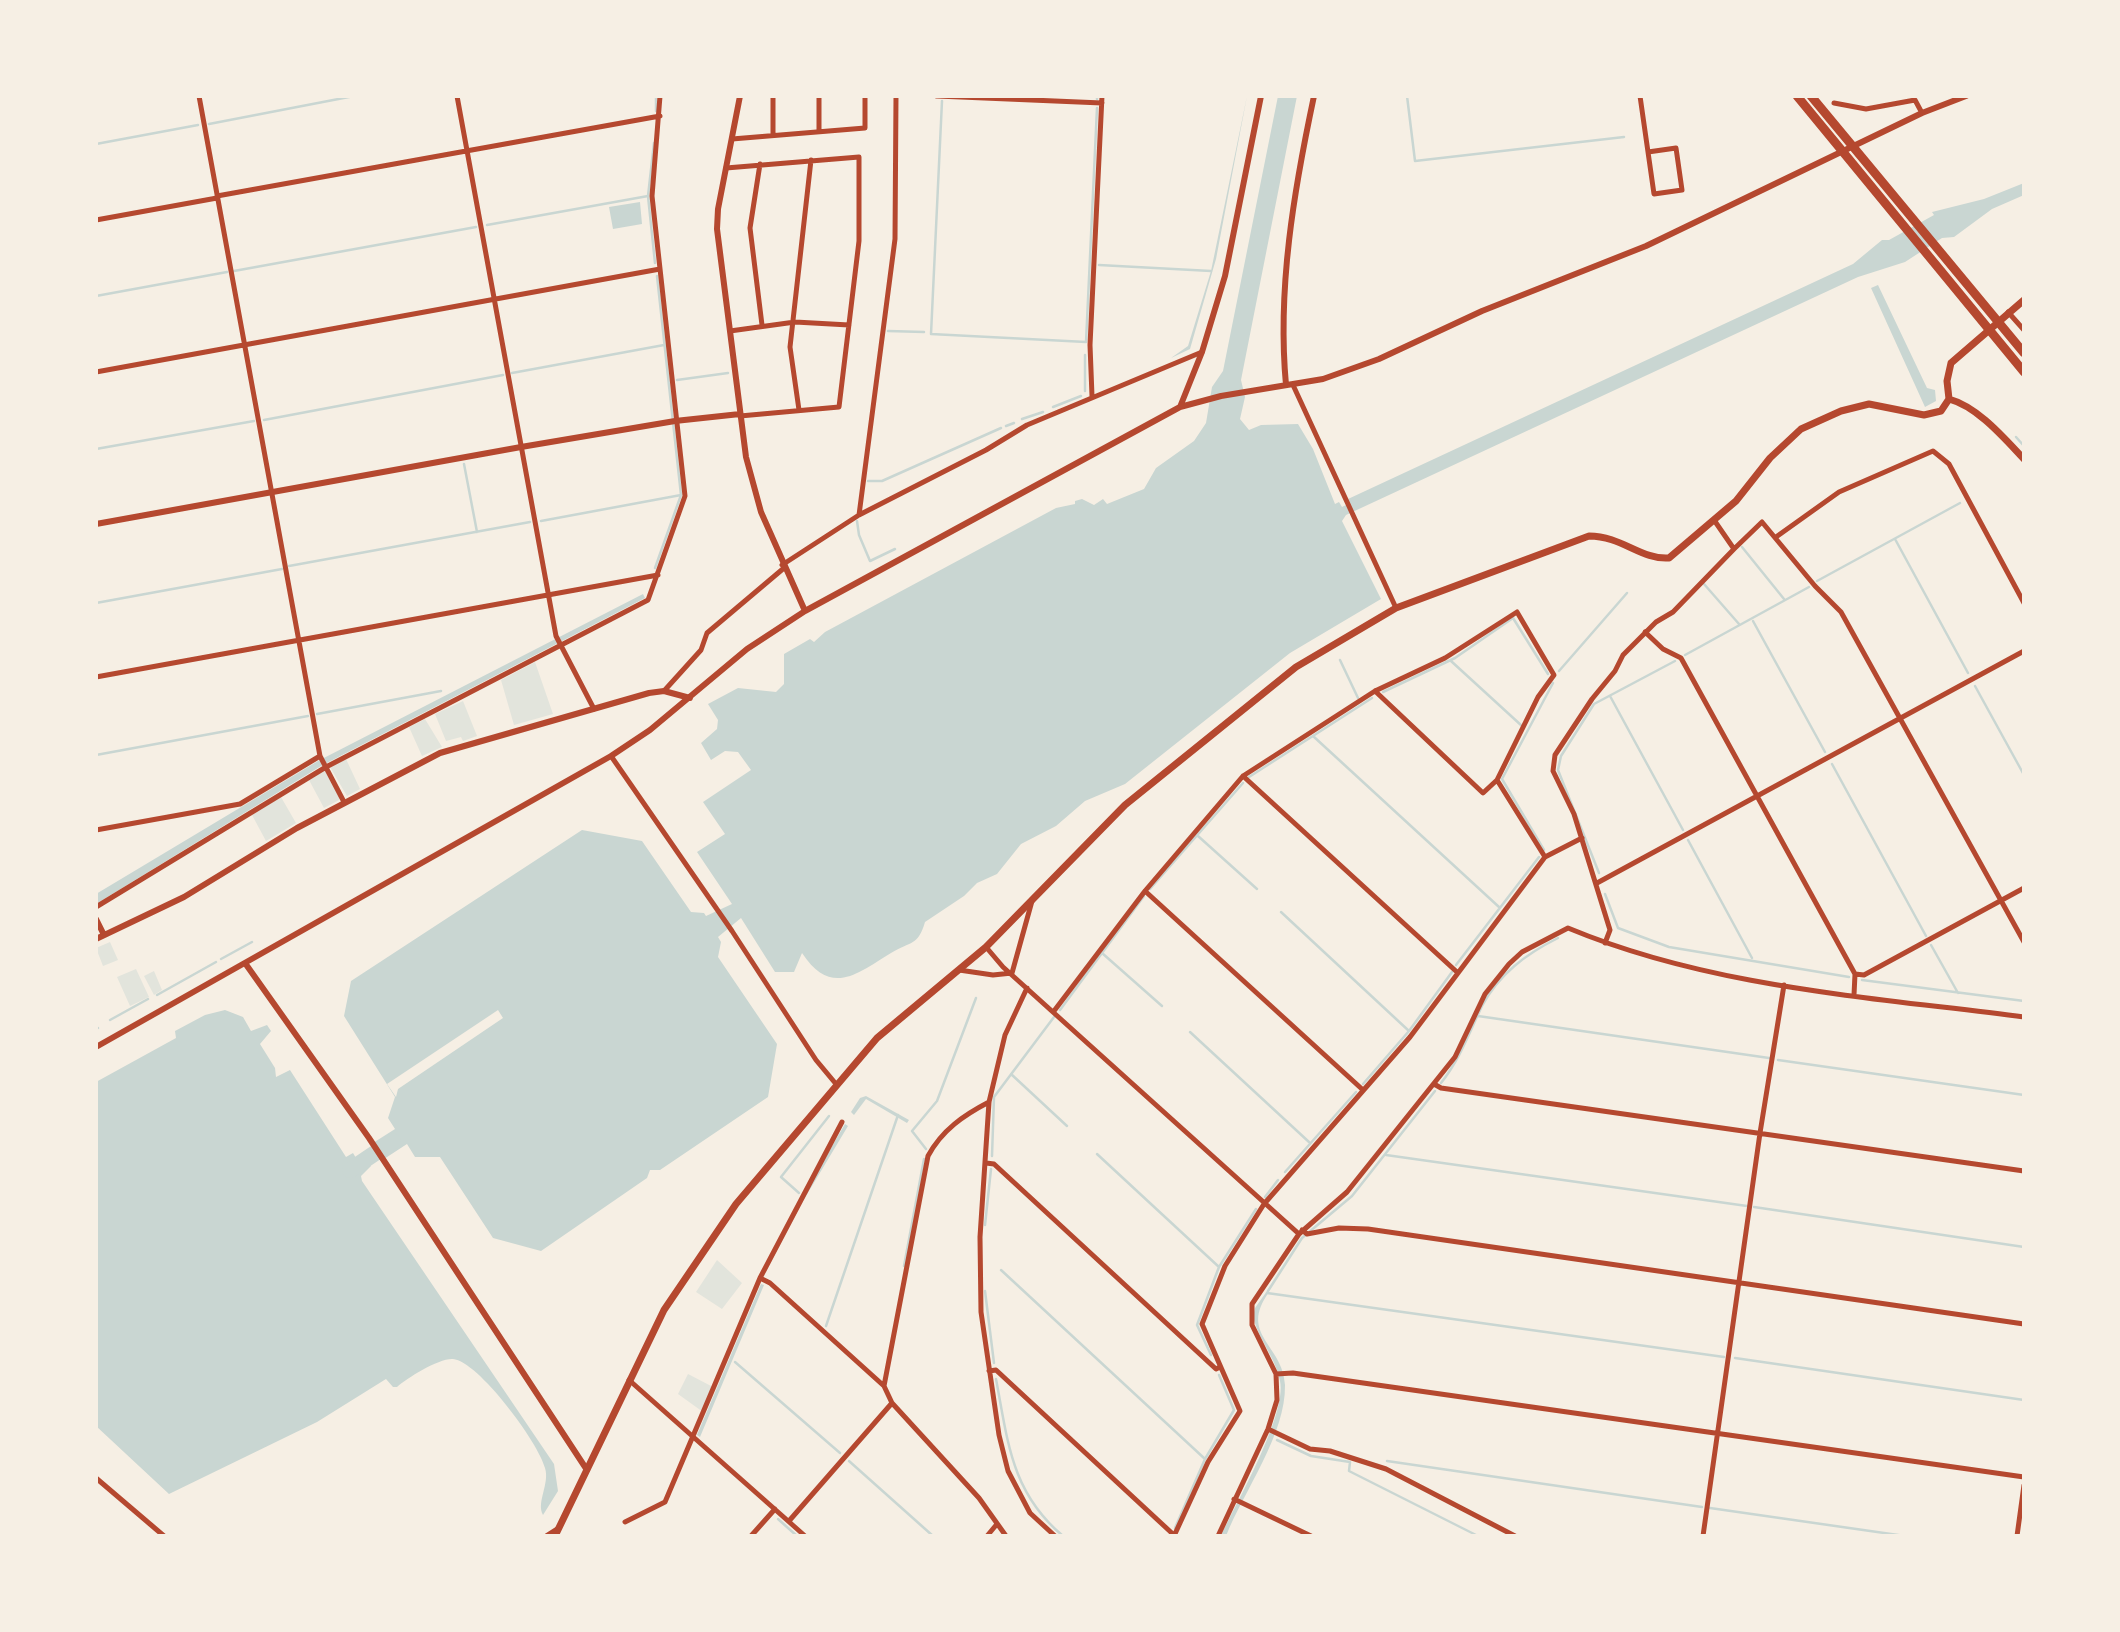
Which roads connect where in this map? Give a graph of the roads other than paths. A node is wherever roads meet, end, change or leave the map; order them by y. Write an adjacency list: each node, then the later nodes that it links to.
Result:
1 (199, 96): 30 (street)
2 (457, 96): 24 (street)
3 (660, 96): 19 (street)
4 (740, 96): 22 (street)
5 (773, 96): 21 (street)
6 (819, 96): 20 (street)
7 (865, 96): 20 (street)
8 (896, 96): 58 (street)
9 (937, 96): 17 (street)
10 (1261, 96): 44 (street)
11 (1314, 96): 48 (street)
12 (1640, 96): 25 (street)
13 (1797, 96): 26 (highway)
14 (1811, 96): 23 (highway)
15 (1844, 96): 18 (street)
16 (1965, 96): 18 (street)
17 (1102, 100): 49 (street)
18 (1922, 113): 23 (street)
19 (660, 116): 24 (street); 32 (street)
20 (819, 131): 21 (street)
21 (773, 135): 22 (street)
22 (732, 139): 29 (street)
23 (1852, 148): 26 (street); 37 (highway)
24 (467, 151): 30 (street); 33 (street)
25 (1648, 152): 25 (street)
26 (1843, 153): 40 (highway); 48 (street)
27 (811, 160): 28 (street); 36 (street); 38 (street)
28 (760, 164): 29 (street); 39 (street)
29 (726, 168): 42 (street)
30 (217, 197): 31 (street); 43 (street)
31 (96, 220)
32 (660, 269): 33 (street); 54 (street)
33 (494, 299): 43 (street); 55 (street)
34 (2024, 300): 35 (main road)
35 (2008, 312): 37 (main road); 41 (street)
36 (795, 322): 38 (street); 39 (street); 52 (street)
37 (1997, 322): 40 (main road); 45 (highway)
38 (849, 324): 52 (street)
39 (762, 325): 42 (street)
40 (1988, 330): 47 (highway); 50 (main road)
41 (2024, 330)
42 (730, 331): 53 (street)
43 (245, 344): 46 (street); 57 (street)
44 (1202, 352): 49 (street); 51 (street)
45 (2024, 353)
46 (96, 372)
47 (2024, 372)
48 (1289, 385): 51 (street); 67 (street)
49 (1092, 396): 58 (street)
50 (1950, 399): 56 (main road); 59 (main road)
51 (1180, 407): 68 (street)
52 (799, 411): 53 (street)
53 (740, 415): 54 (street); 63 (street)
54 (674, 421): 55 (street); 64 (street)
55 (521, 447): 57 (street); 65 (street)
56 (2024, 459)
57 (273, 492): 60 (street); 70 (street)
58 (859, 515): 63 (street)
59 (1714, 520): 62 (street); 67 (main road)
60 (96, 524)
61 (1776, 537): 62 (street); 66 (street); 78 (street)
62 (1734, 549): 69 (street)
63 (783, 566): 68 (street); 74 (street)
64 (658, 575): 65 (street); 71 (street)
65 (548, 595): 70 (street); 71 (street)
66 (2024, 603)
67 (1396, 608): 93 (main road)
68 (805, 611): 76 (street)
69 (1645, 632): 84 (street); 87 (street)
70 (299, 640): 73 (street); 79 (street)
71 (560, 645): 77 (street); 81 (street)
72 (2024, 652): 78 (street)
73 (96, 677)
74 (664, 691): 76 (street); 77 (street)
75 (1376, 691): 82 (street); 83 (street); 83 (street)
76 (690, 698): 80 (street)
77 (594, 709): 85 (street)
78 (1900, 719): 84 (street); 92 (street)
79 (320, 756): 81 (street); 86 (street)
80 (611, 756): 101 (street); 112 (street)
81 (326, 767): 85 (street); 94 (street)
82 (1243, 776): 91 (street); 104 (street)
83 (1497, 780): 88 (street)
84 (1757, 795): 89 (street); 105 (street)
85 (344, 802): 96 (street)
86 (96, 830)
87 (1582, 838): 88 (street); 89 (street)
88 (1545, 857): 104 (street)
89 (1597, 883): 99 (street)
90 (2024, 888): 92 (street)
91 (1145, 891): 109 (street); 114 (street)
92 (2001, 900): 98 (street); 105 (street)
93 (1032, 901): 100 (main road); 103 (street)
94 (96, 907)
95 (96, 919): 96 (street)
96 (104, 936): 97 (street)
97 (96, 939)
98 (2024, 942)
99 (1605, 943): 106 (street); 113 (street)
100 (986, 947): 102 (main road); 103 (street)
101 (245, 963): 111 (street); 134 (street)
102 (959, 970): 103 (street); 112 (main road)
103 (1012, 973): 107 (street)
104 (1458, 973): 114 (street)
105 (1855, 974): 108 (street)
106 (1784, 985): 108 (street); 117 (street)
107 (1027, 988): 109 (street); 115 (street)
108 (1854, 995): 110 (street)
109 (1054, 1012): 120 (street)
110 (2024, 1017)
111 (96, 1047)
112 (836, 1084): 128 (main road)
113 (1434, 1084): 117 (street); 121 (street)
114 (1363, 1090): 120 (street)
115 (989, 1102): 118 (street); 129 (street)
116 (842, 1122): 122 (street)
117 (1760, 1133): 119 (street); 123 (street)
118 (986, 1163): 125 (street); 126 (street)
119 (2024, 1171)
120 (1264, 1204): 121 (street); 125 (street)
121 (1303, 1233): 123 (street); 127 (street)
122 (760, 1278): 129 (street); 133 (street)
123 (1739, 1282): 124 (street); 132 (street)
124 (2024, 1324)
125 (1220, 1367): 152 (street)
126 (989, 1371): 151 (street); 152 (street)
127 (1276, 1374): 131 (street); 132 (street)
128 (629, 1380): 133 (street); 134 (main road)
129 (884, 1386): 130 (street)
130 (892, 1403): 140 (street); 142 (street)
131 (1268, 1429): 138 (street); 155 (street)
132 (1717, 1432): 135 (street); 156 (street)
133 (694, 1438): 139 (street); 141 (street)
134 (587, 1470): 143 (main road)
135 (2024, 1476)
136 (96, 1479): 144 (street)
137 (2024, 1485): 157 (street)
138 (1237, 1500): 153 (street); 154 (street)
139 (775, 1509): 140 (street); 147 (street)
140 (789, 1521): 148 (street)
141 (625, 1522)
142 (997, 1524): 149 (street); 150 (street)
143 (560, 1528): 145 (street); 146 (main road)
144 (164, 1536)
145 (546, 1536)
146 (555, 1536)
147 (751, 1536)
148 (806, 1536)
149 (987, 1536)
150 (1006, 1536)
151 (1055, 1536)
152 (1175, 1536)
153 (1219, 1536)
154 (1311, 1536)
155 (1515, 1536)
156 (1703, 1536)
157 (2017, 1536)

